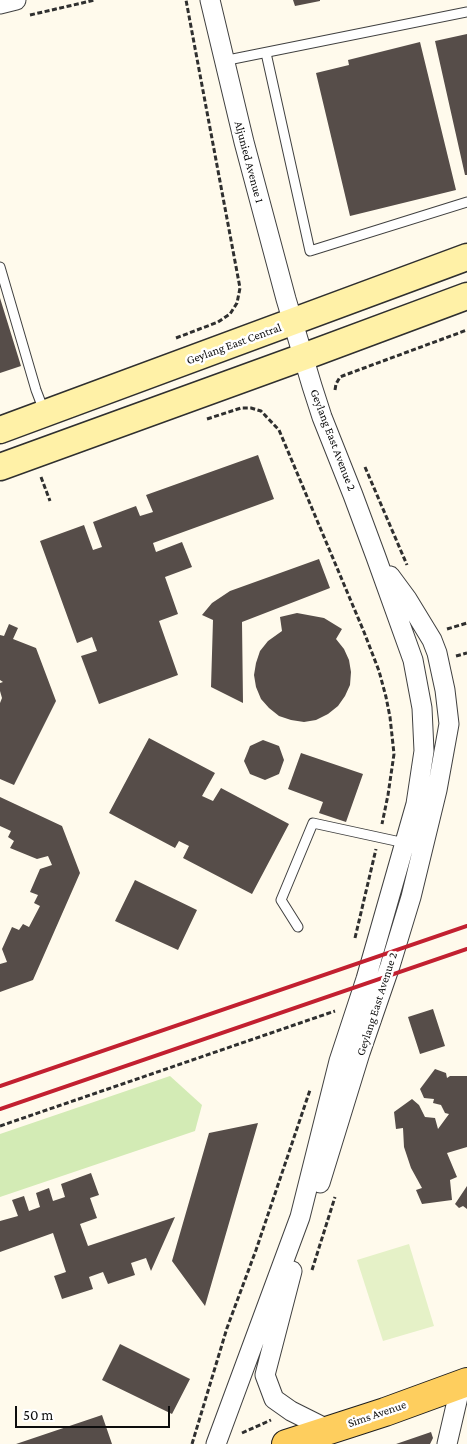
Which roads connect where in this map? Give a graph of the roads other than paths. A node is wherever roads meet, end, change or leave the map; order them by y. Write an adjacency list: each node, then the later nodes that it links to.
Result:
1 (16, 0): 3 (street)
2 (210, 0): 6 (street, Aljunied Avenue 1)
3 (0, 4)
4 (467, 12): 5 (lane)
5 (266, 53): 6 (lane); 7 (lane)
6 (223, 61): 11 (street, Aljunied Avenue 1)
7 (467, 202)
8 (467, 257): 11 (main road, Geylang East Central)
9 (0, 267): 13 (lane)
10 (467, 296): 12 (main road)
11 (293, 322): 12 (street, Geylang East Avenue 2); 13 (main road, Geylang East Central)
12 (303, 357): 15 (main road); 16 (street, Geylang East Avenue 2)
13 (44, 414): 14 (main road, Geylang East Central)
14 (0, 430)
15 (0, 467)
16 (376, 557): 17 (street, Geylang East Avenue 2); 20 (street, Geylang East Avenue 2)
17 (405, 843): 18 (lane); 21 (street, Geylang East Avenue 2)
18 (298, 927)
19 (464, 1383): 20 (main road, Sims Avenue); 23 (street)
20 (329, 1430): 22 (main road, Sims Avenue)
21 (216, 1444)
22 (286, 1444)
23 (447, 1444)

